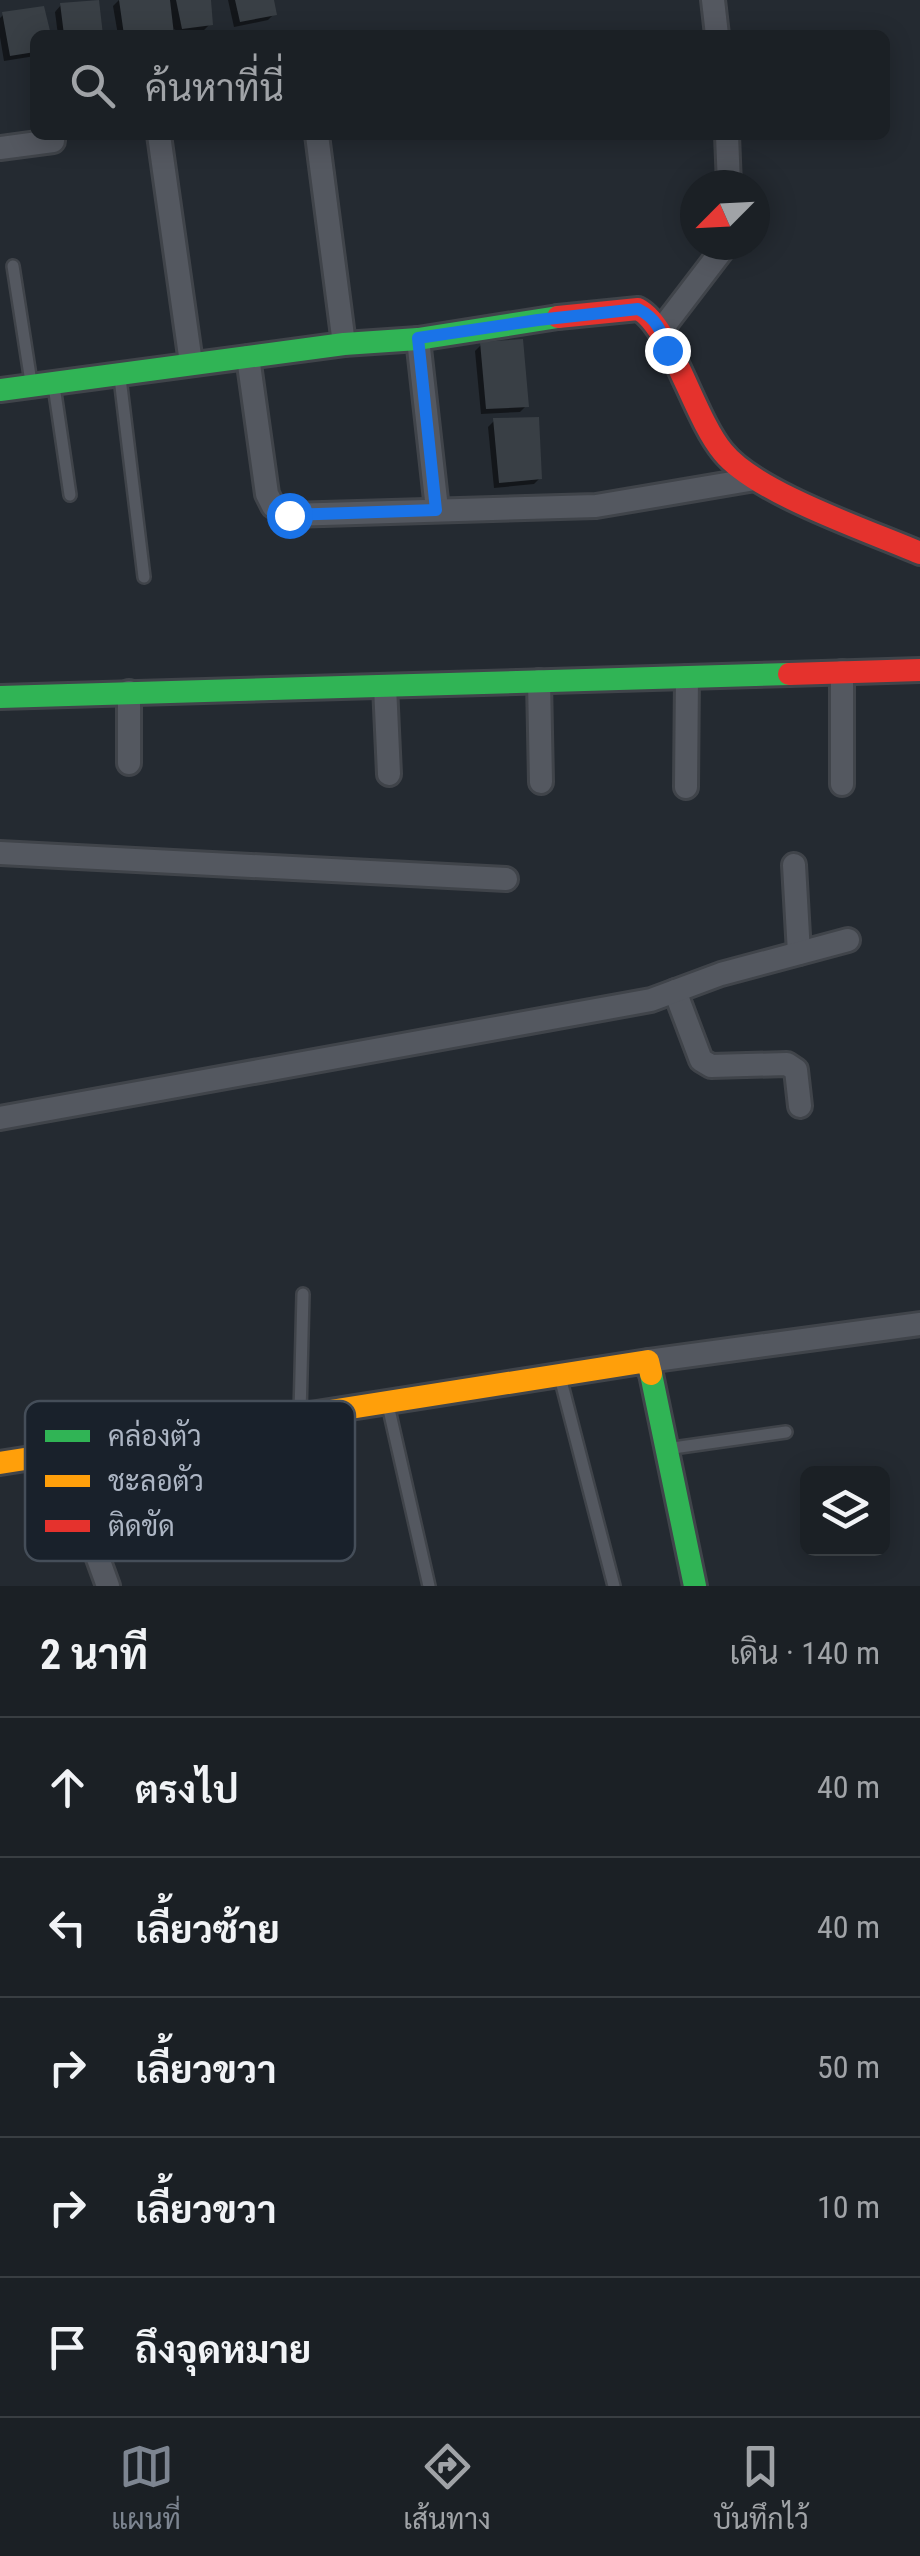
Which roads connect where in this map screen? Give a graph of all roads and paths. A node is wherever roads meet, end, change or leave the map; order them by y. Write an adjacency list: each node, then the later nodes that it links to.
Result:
1 (713, 0): 2 (street)
2 (716, 30)
3 (53, 140): 7 (street)
4 (161, 140): 15 (street)
5 (318, 140): 13 (street)
6 (727, 140): 8 (street)
7 (0, 148)
8 (729, 170)
9 (715, 260): 11 (street)
10 (13, 266): 17 (lane)
11 (661, 330): 12 (street); 19 (street)
12 (418, 338): 13 (street); 21 (street)
13 (344, 344): 14 (street)
14 (248, 357): 15 (street); 21 (street)
15 (191, 364): 16 (street)
16 (120, 374): 17 (street); 23 (lane)
17 (42, 384): 18 (street); 20 (lane)
18 (0, 390)
19 (755, 479): 21 (street); 22 (street)
20 (70, 495)
21 (436, 510)
22 (920, 553)
23 (144, 577)
24 (920, 670): 25 (street)
25 (842, 672): 26 (street); 34 (street)
26 (687, 677): 27 (street); 35 (street)
27 (539, 681): 28 (street); 33 (street)
28 (385, 686): 29 (street); 32 (street)
29 (129, 692): 30 (street); 31 (street)
30 (0, 696)
31 (128, 764)
32 (389, 774)
33 (540, 782)
34 (842, 784)
35 (686, 787)
36 (0, 852): 38 (street)
37 (794, 865): 40 (street)
38 (506, 879)
39 (848, 940): 40 (street)
40 (799, 953): 41 (street)
41 (675, 991): 42 (street); 43 (street)
42 (800, 1106)
43 (0, 1118)
44 (303, 1294): 48 (lane)
45 (920, 1324): 46 (street)
46 (648, 1361): 47 (street); 52 (street)
47 (560, 1375): 49 (street); 58 (lane)
48 (306, 1401)
49 (387, 1401): 50 (street); 57 (lane)
50 (355, 1406)
51 (786, 1432): 52 (lane)
52 (666, 1449): 59 (street)
53 (25, 1459): 54 (street)
54 (0, 1463)
55 (99, 1561): 56 (street)
56 (108, 1586)
57 (429, 1586)
58 (614, 1586)
59 (694, 1586)

